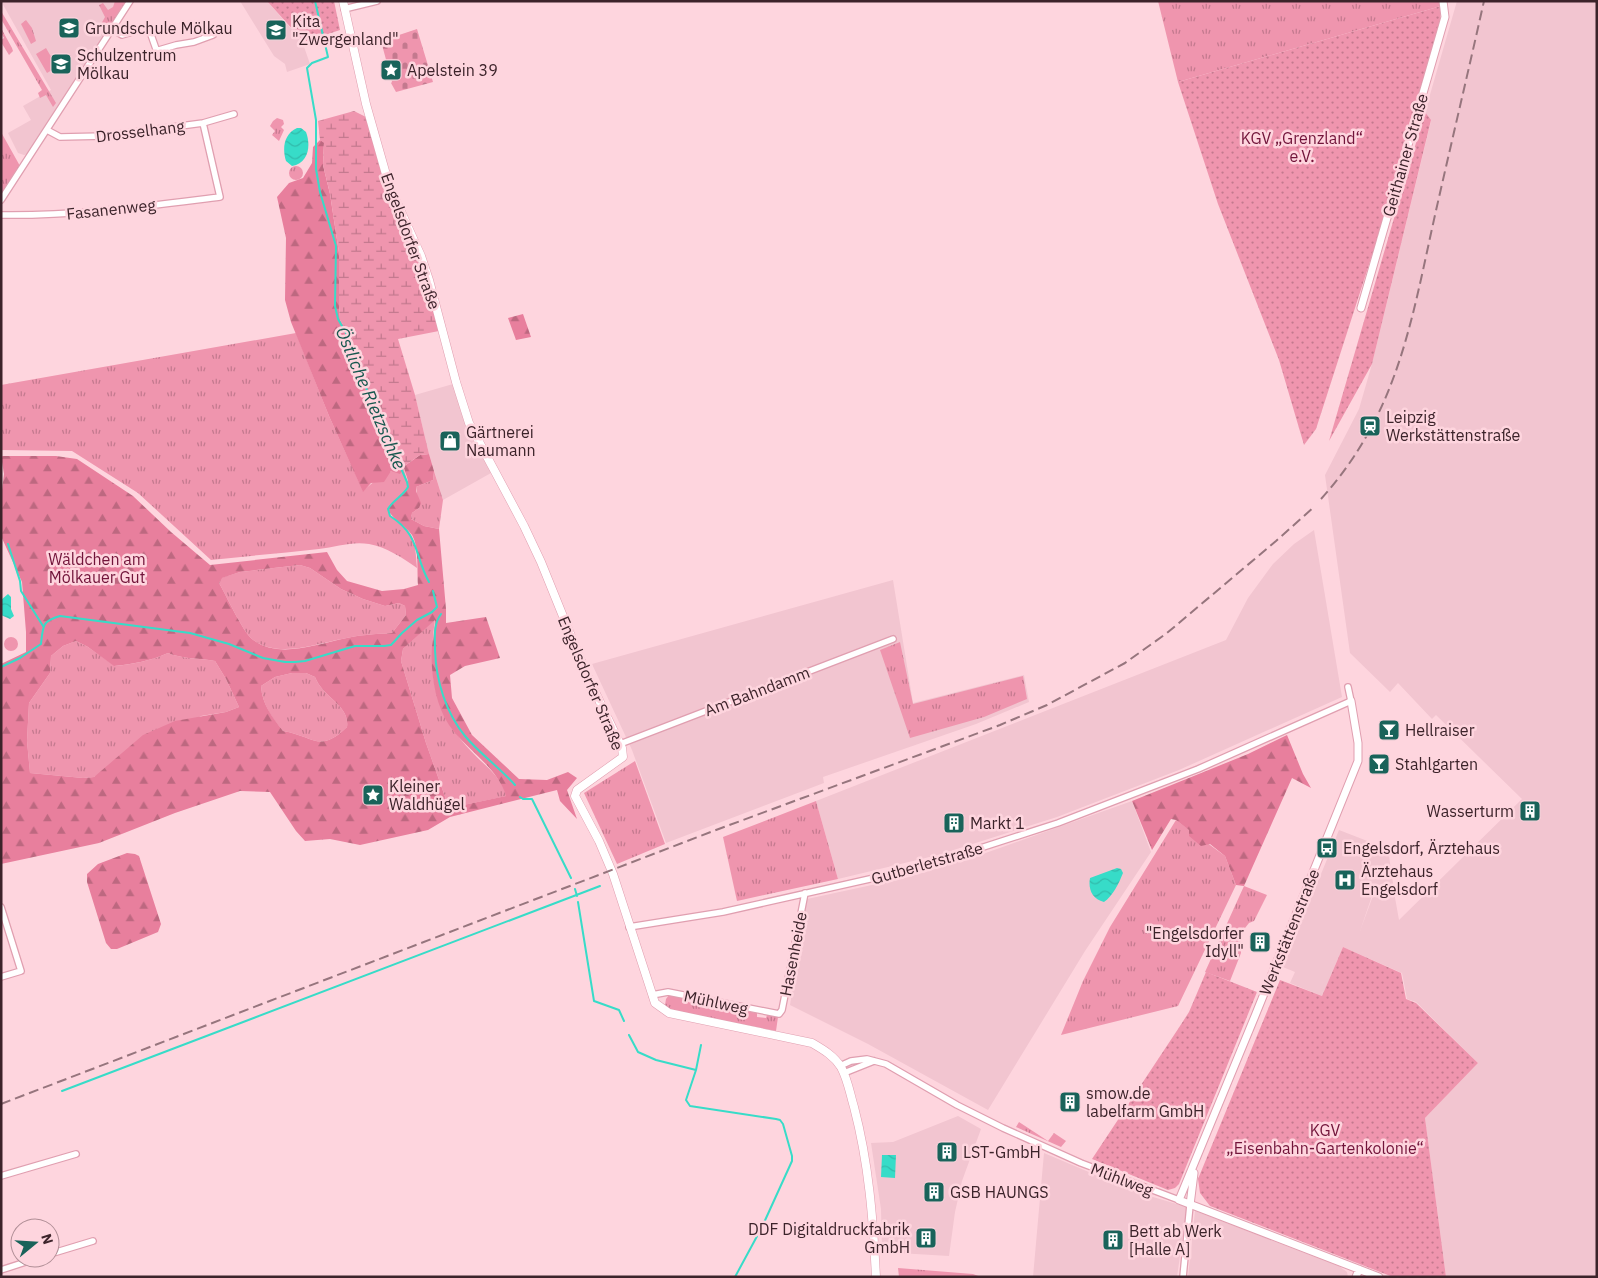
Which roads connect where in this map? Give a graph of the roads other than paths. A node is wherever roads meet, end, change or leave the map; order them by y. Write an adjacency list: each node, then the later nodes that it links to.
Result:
1 (130, 1): 5 (street)
2 (377, 1): 4 (street, Engelsdorfer Straße)
3 (1443, 1): 12 (street, Geithainer Straße)
4 (343, 5): 16 (main road, Engelsdorfer Straße)
5 (112, 29): 6 (street); 9 (street)
6 (213, 35)
7 (234, 114): 8 (street, Drosselhang)
8 (203, 123): 9 (street, Drosselhang); 11 (street, Fasanenweg)
9 (46, 130): 10 (street)
10 (1, 200)
11 (1, 215)
12 (1361, 308)
13 (893, 639): 16 (street, Am Bahndamm)
14 (1348, 687): 15 (street)
15 (1350, 701): 17 (street, Gutberletstraße); 25 (street, Werkstättenstraße)
16 (620, 744): 19 (main road, Engelsdorfer Straße)
17 (805, 893): 19 (street, Gutberletstraße); 22 (street, Hasenheide)
18 (1, 907): 20 (street)
19 (629, 927): 21 (main road, Engelsdorfer Straße)
20 (1, 977)
21 (652, 995): 22 (street, Mühlweg); 23 (main road, Engelsdorfer Straße)
22 (779, 1014)
23 (842, 1070): 27 (street, Mühlweg); 32 (main road)
24 (76, 1154): 26 (street)
25 (1197, 1158): 27 (street, Werkstättenstraße); 28 (street, Werkstättenstraße)
26 (1, 1176)
27 (1179, 1200): 28 (street, Mühlweg)
28 (1190, 1204): 31 (street, Mühlweg); 33 (street, Werkstättenstraße)
29 (93, 1241): 30 (street)
30 (60, 1251)
31 (1358, 1273): 34 (street, Mühlweg)
32 (876, 1277)
33 (1183, 1277)
34 (1379, 1277)

